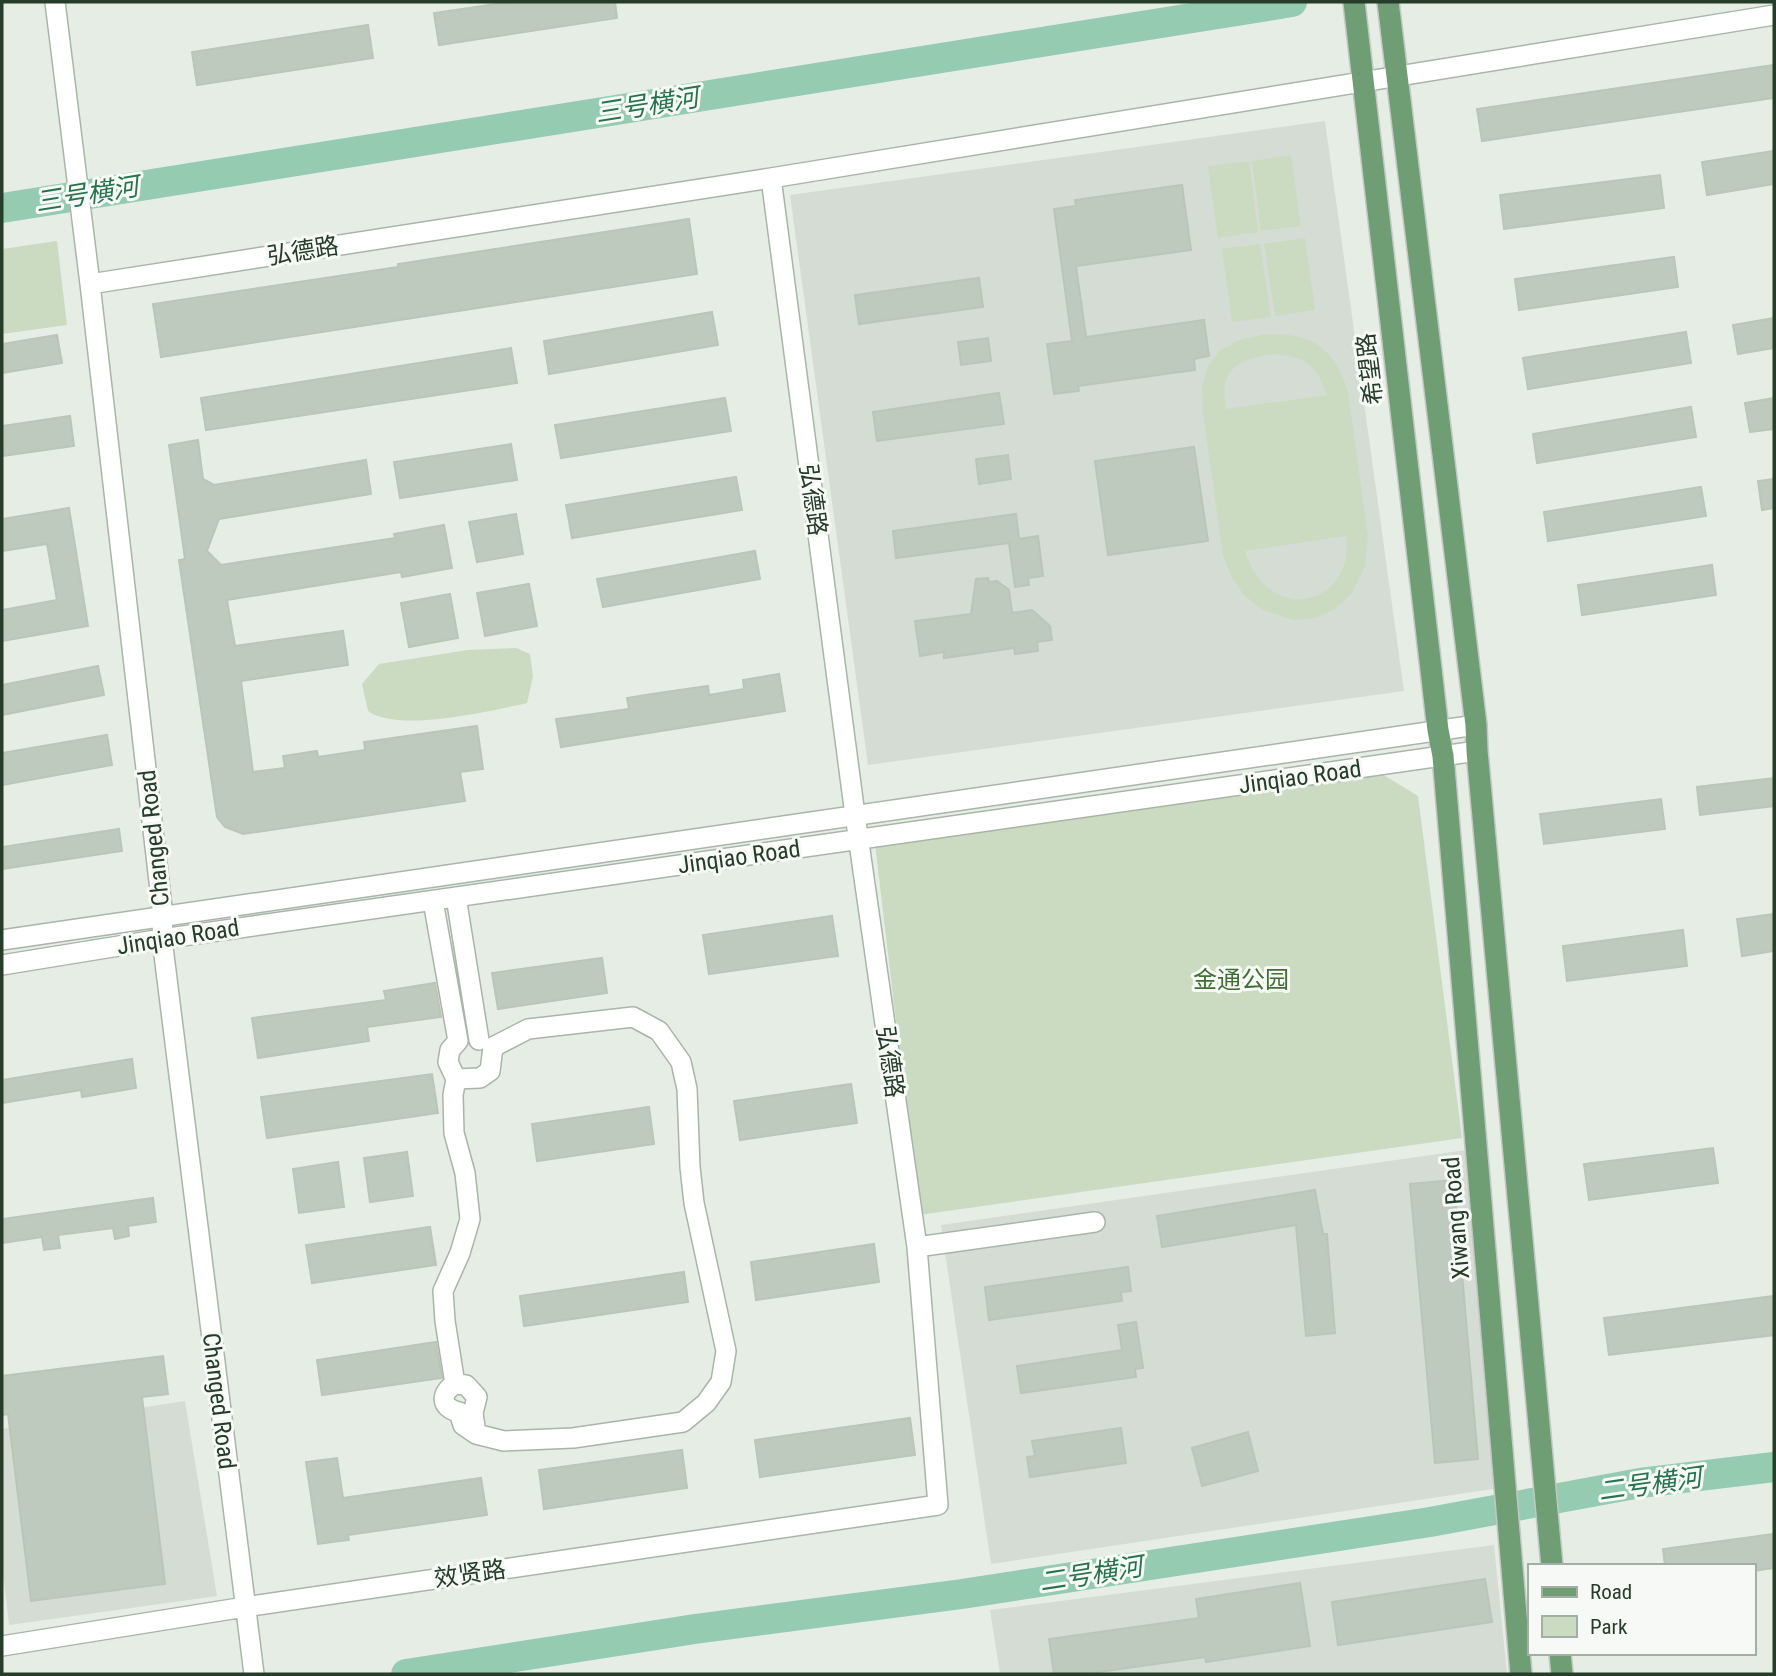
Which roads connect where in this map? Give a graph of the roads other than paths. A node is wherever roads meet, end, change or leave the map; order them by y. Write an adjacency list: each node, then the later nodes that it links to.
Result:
1 (55, 2): 7 (street, Changed Road)
2 (1354, 2): 9 (main road, 希望路)
3 (1388, 2): 5 (main road)
4 (1774, 15): 5 (street)
5 (1398, 76): 6 (street); 8 (main road)
6 (771, 178): 7 (street, 弘德路); 12 (street, 弘德路)
7 (90, 284): 15 (street, Changed Road)
8 (1476, 725): 9 (street, Jinqiao Road); 10 (main road)
9 (1438, 730): 11 (main road, 希望路); 12 (street, Jinqiao Road)
10 (1477, 751): 11 (street, Jinqiao Road); 25 (main road)
11 (1443, 757): 13 (street, Jinqiao Road); 30 (main road, Xiwang Road)
12 (855, 815): 15 (street, Jinqiao Road); 23 (street, 弘德路)
13 (456, 897): 14 (street, Jinqiao Road); 20 (street)
14 (433, 901): 16 (street, Jinqiao Road); 19 (street)
15 (163, 916): 16 (street, Changed Road); 17 (street, Jinqiao Road)
16 (162, 939): 18 (street, Jinqiao Road); 26 (street, Changed Road)
17 (2, 940)
18 (2, 965)
19 (458, 1041): 20 (street); 21 (street)
20 (486, 1043): 21 (street); 21 (street)
21 (456, 1079)
22 (1095, 1222): 23 (street)
23 (917, 1247): 24 (street, 弘德路)
24 (938, 1505): 26 (street, 效贤路)
25 (1552, 1564)
26 (245, 1607): 27 (street, 效贤路); 29 (street, Changed Road)
27 (2, 1646)
28 (1560, 1655): 31 (main road)
29 (254, 1674)
30 (1521, 1674)
31 (1562, 1674)

